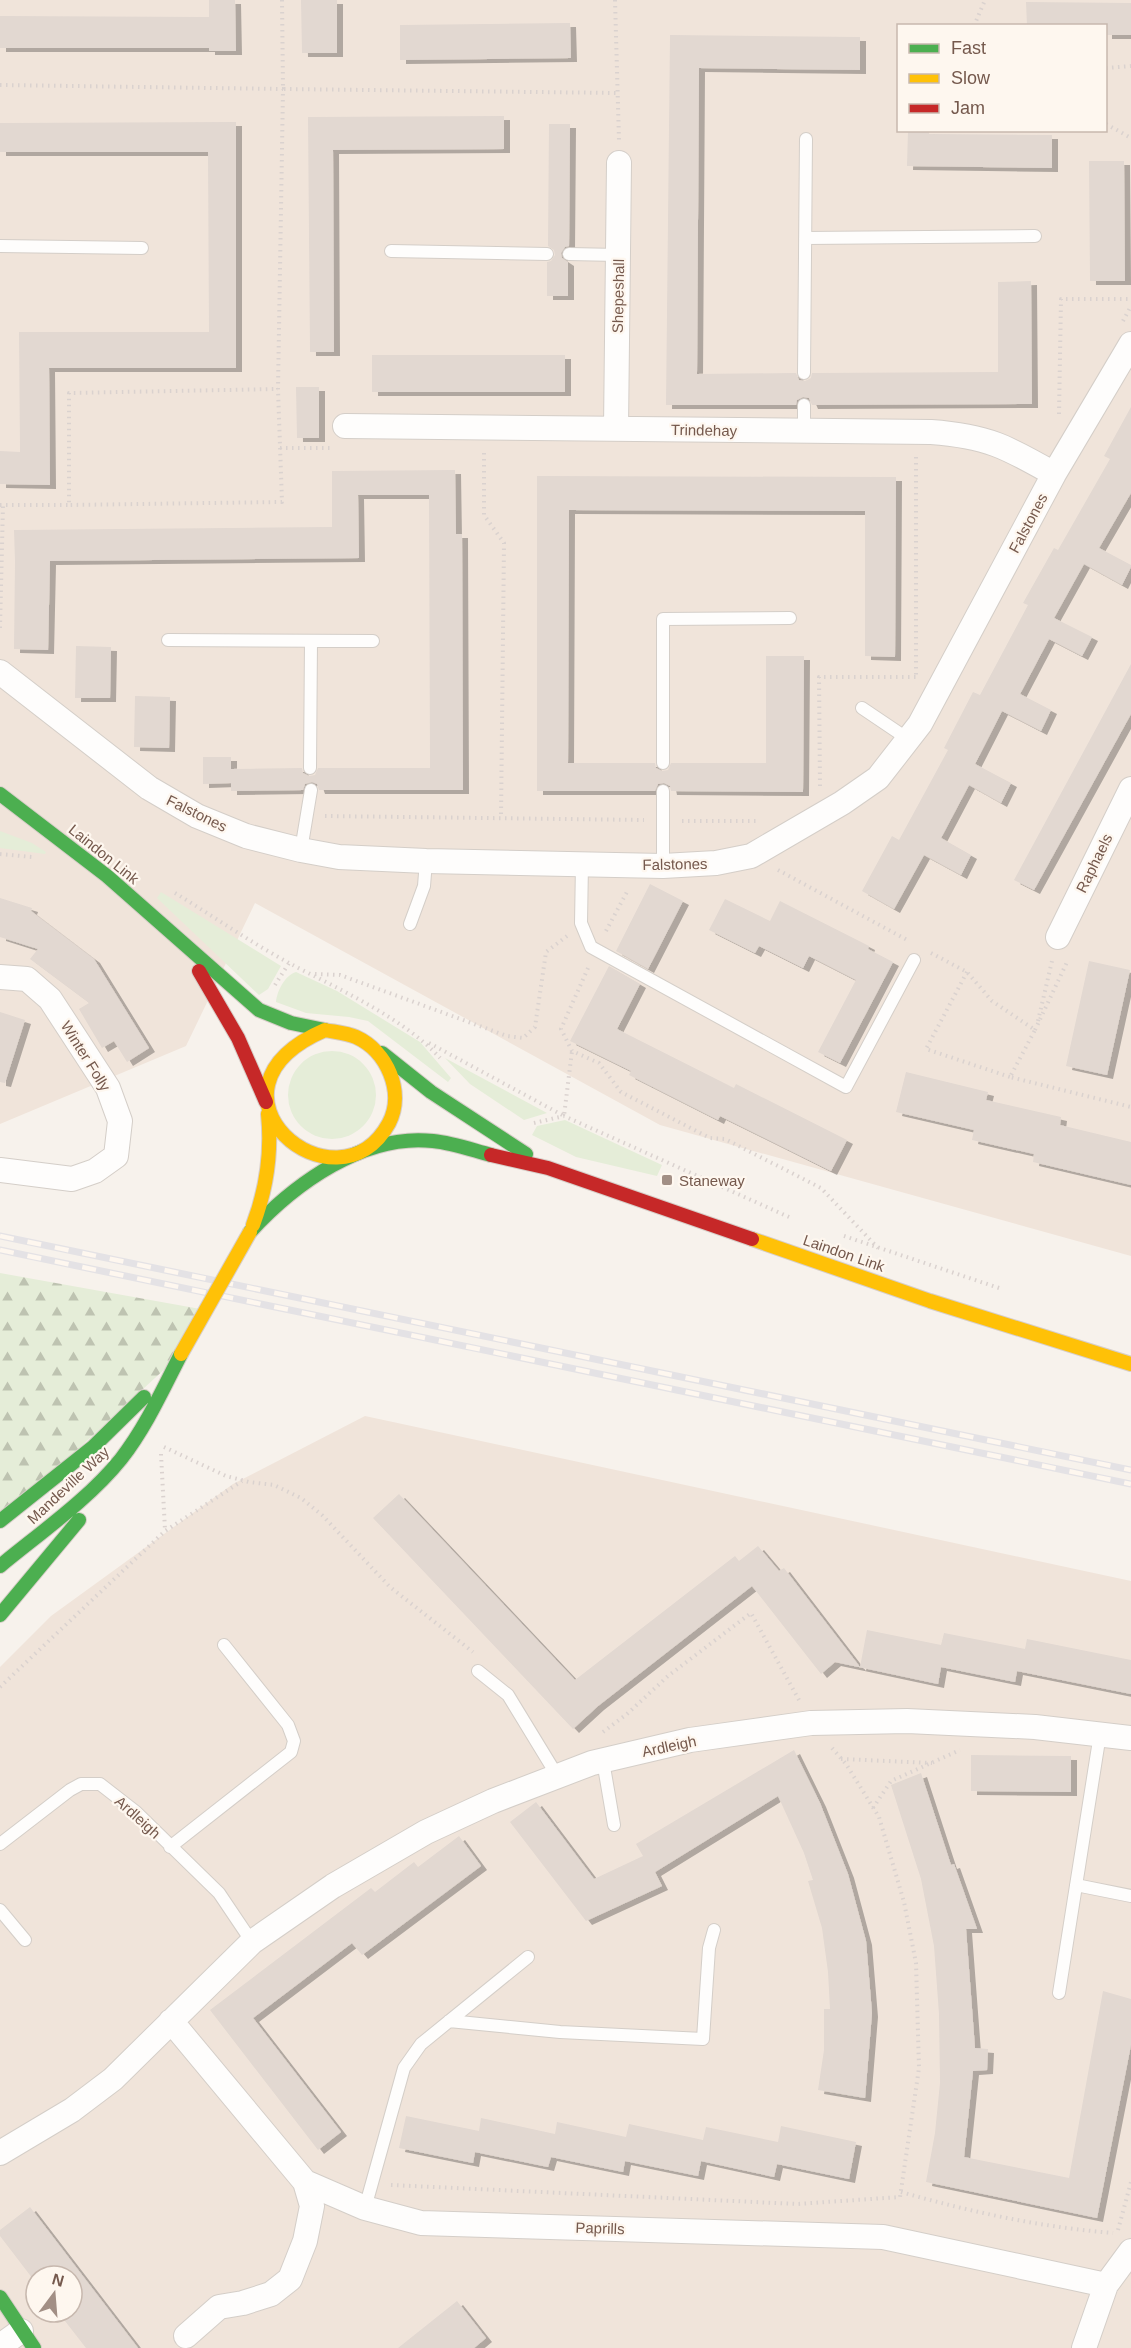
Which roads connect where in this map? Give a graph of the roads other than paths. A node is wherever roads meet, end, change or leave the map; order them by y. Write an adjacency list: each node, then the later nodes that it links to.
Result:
1 (806, 139): 4 (lane)
2 (619, 163): 10 (street, Shepeshall)
3 (1035, 236): 4 (lane)
4 (805, 238): 12 (lane)
5 (0, 246): 6 (lane)
6 (142, 248)
7 (392, 251): 8 (lane)
8 (547, 254)
9 (568, 254): 10 (lane)
10 (618, 255): 15 (street, Shepeshall)
11 (1131, 344): 17 (street, Falstones)
12 (804, 373)
13 (804, 405): 16 (lane)
14 (345, 426): 15 (street, Trindehay)
15 (616, 429): 16 (street, Trindehay)
16 (804, 431): 17 (street, Trindehay)
17 (1054, 474): 24 (street, Falstones)
18 (790, 618): 25 (lane)
19 (168, 640): 20 (lane)
20 (311, 641): 21 (lane); 26 (lane)
21 (373, 641)
22 (0, 672): 33 (street, Falstones)
23 (862, 708): 24 (lane)
24 (908, 739): 36 (street, Falstones)
25 (663, 763)
26 (310, 768)
27 (1131, 789): 39 (street, Raphaels)
28 (310, 790): 33 (lane)
29 (663, 791): 36 (lane)
30 (0, 794): 32 (main road, Laindon Link)
31 (10, 819): 32 (main road)
32 (59, 838): 38 (main road, Laindon Link)
33 (301, 850): 34 (street, Falstones)
34 (426, 861): 35 (street, Falstones); 37 (lane)
35 (582, 864): 36 (street, Falstones); 40 (lane)
36 (663, 866)
37 (410, 924)
38 (183, 944): 42 (main road, Laindon Link); 44 (main road, Laindon Link)
39 (1064, 947)
40 (914, 960)
41 (0, 977): 47 (street, Winter Folly)
42 (325, 1030): 43 (main road); 44 (main road)
43 (371, 1045): 45 (main road); 46 (main road, Laindon Link)
44 (267, 1108): 45 (main road); 48 (main road, Mandeville Way)
45 (356, 1154): 46 (main road, Laindon Link); 48 (main road, Mandeville Way)
46 (548, 1168): 50 (main road, Laindon Link)
47 (0, 1170)
48 (250, 1232): 49 (main road, Mandeville Way, bridge)
49 (181, 1354): 51 (main road, Mandeville Way); 52 (main road, Mandeville Way)
50 (1131, 1364)
51 (121, 1459): 53 (main road, Mandeville Way); 54 (main road)
52 (0, 1521)
53 (0, 1566)
54 (0, 1615)
55 (224, 1645): 63 (lane)
56 (478, 1671): 60 (lane)
57 (1100, 1734): 58 (street, Ardleigh); 59 (street, Ardleigh); 64 (lane)
58 (1131, 1738)
59 (603, 1761): 60 (street, Ardleigh); 61 (lane)
60 (558, 1777): 69 (street, Ardleigh)
61 (614, 1825)
62 (0, 1844): 63 (lane, Ardleigh)
63 (170, 1847): 69 (lane, Ardleigh)
64 (1076, 1885): 65 (lane); 71 (lane)
65 (1131, 1896)
66 (0, 1910): 68 (lane)
67 (714, 1930): 72 (lane)
68 (25, 1940)
69 (252, 1942): 73 (street, Ardleigh)
70 (528, 1958): 72 (lane)
71 (1059, 1993)
72 (449, 2021): 76 (lane)
73 (171, 2022): 74 (street, Ardleigh); 75 (street, Paprills)
74 (0, 2153)
75 (305, 2182): 76 (street, Paprills); 80 (street)
76 (365, 2208): 78 (street, Paprills)
77 (1131, 2251): 78 (street)
78 (1106, 2284): 83 (street)
79 (0, 2297): 81 (main road)
80 (186, 2336)
81 (28, 2339): 82 (street)
82 (0, 2346)
83 (1084, 2348)

